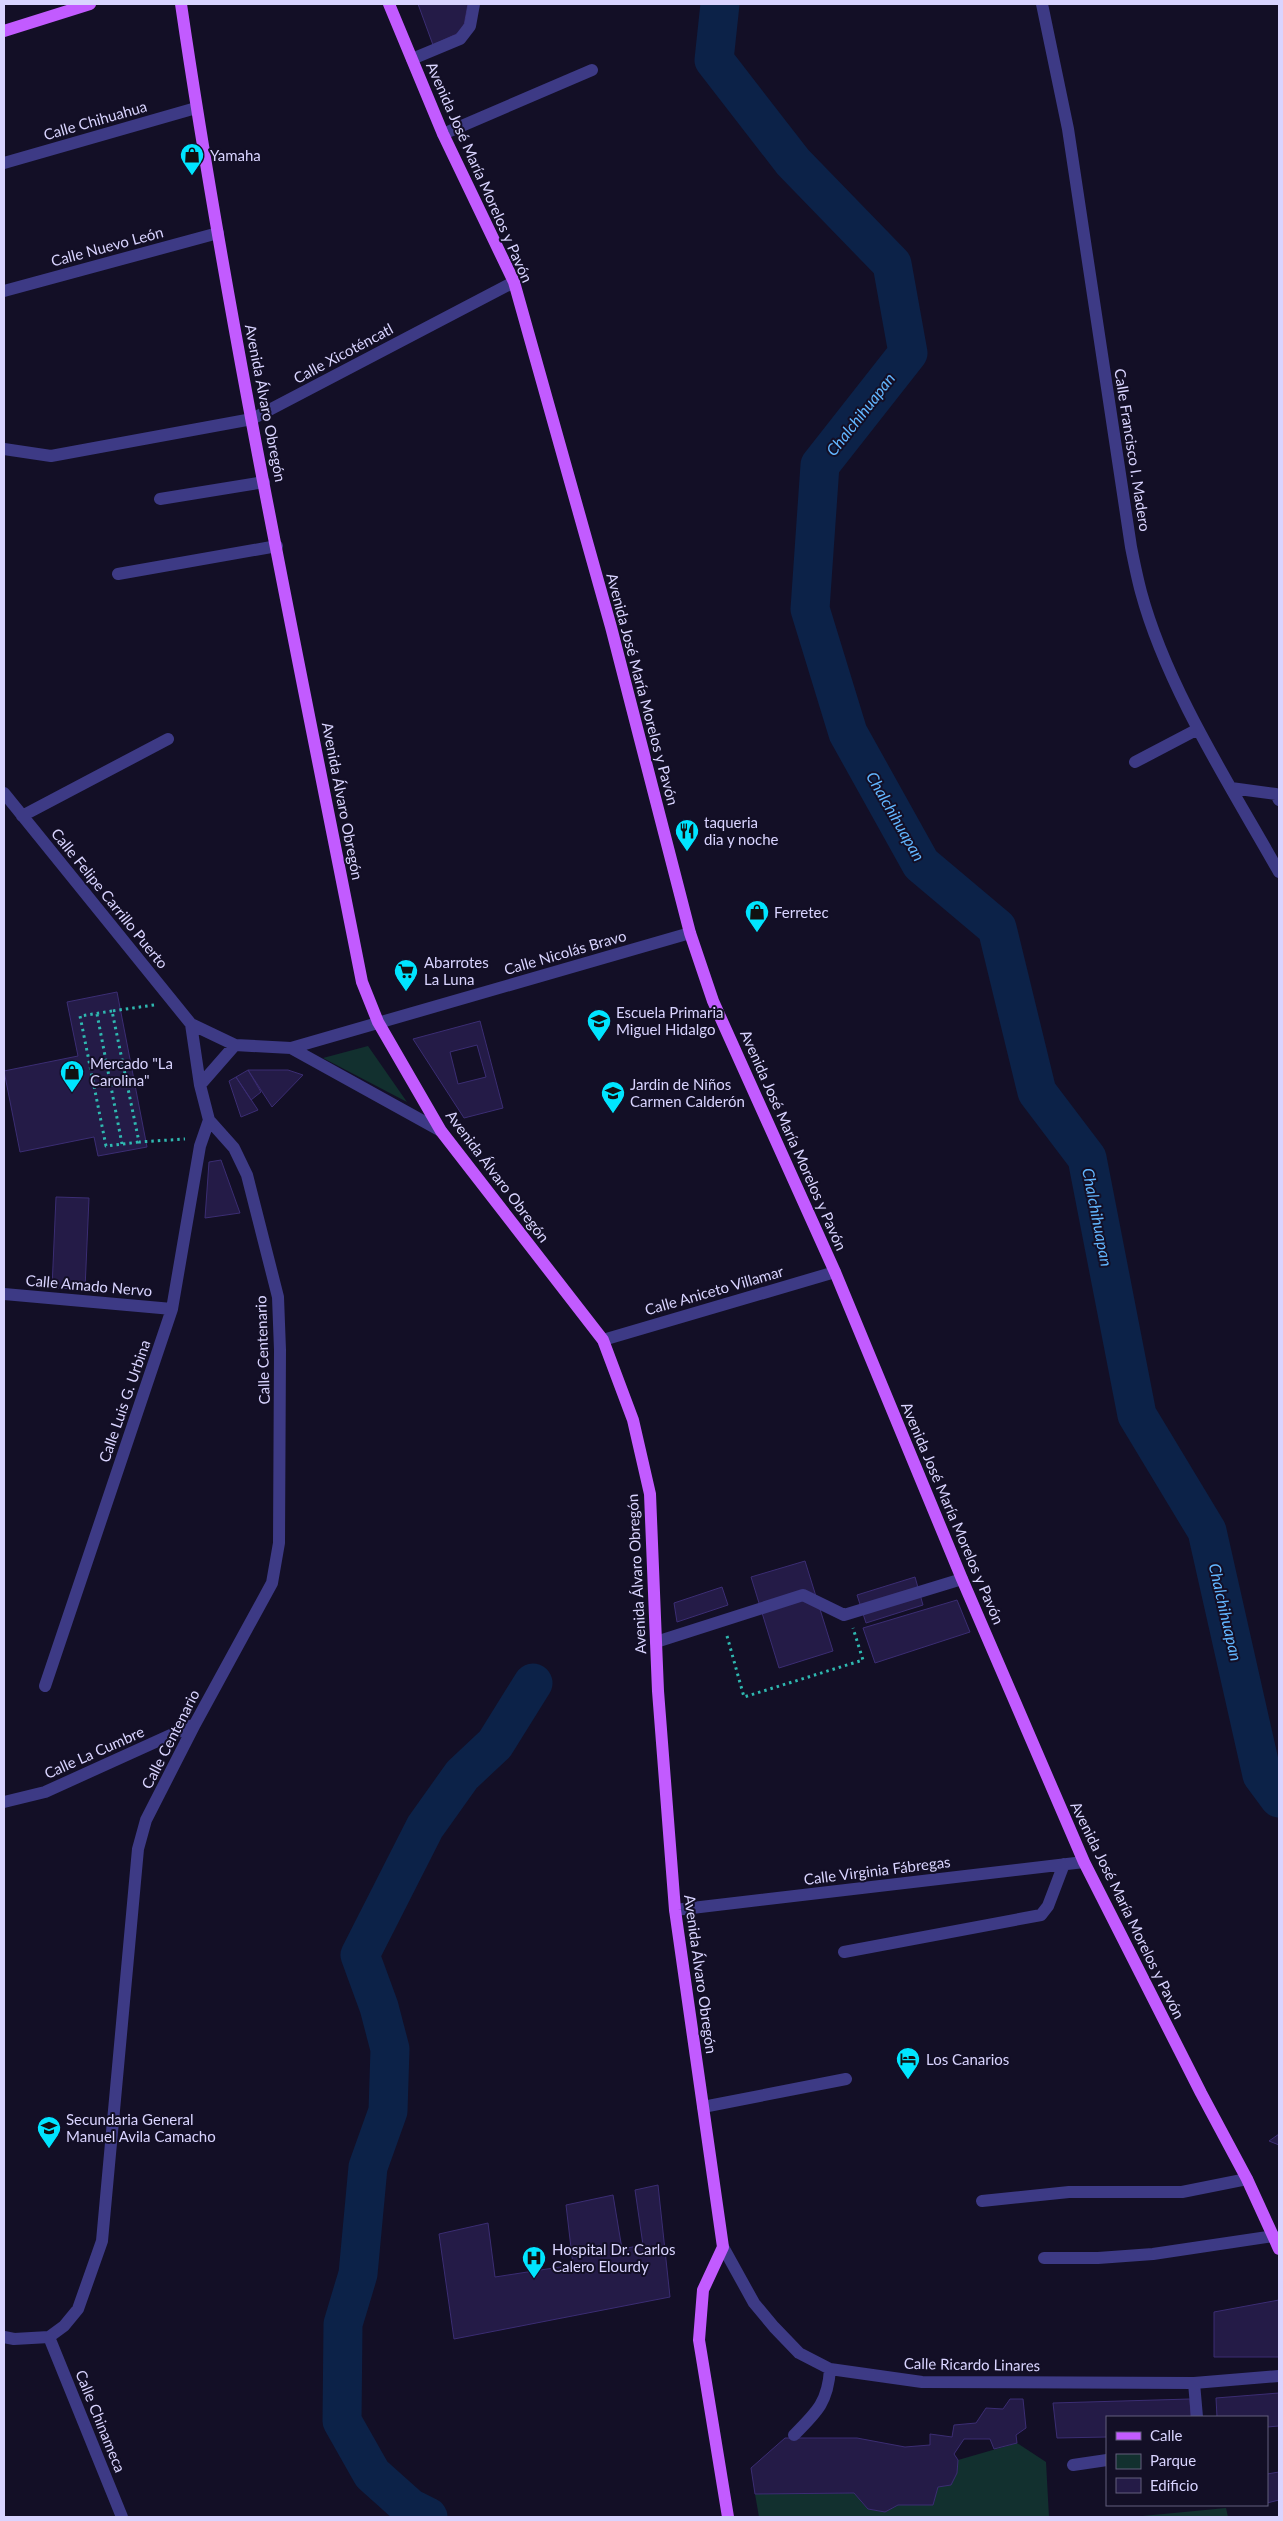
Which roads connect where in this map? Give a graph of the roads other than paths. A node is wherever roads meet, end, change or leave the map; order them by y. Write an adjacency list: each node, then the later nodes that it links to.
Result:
1 (90, 4): 6 (main road)
2 (181, 4): 9 (main road, Avenida Álvaro Obregón)
3 (389, 4): 7 (main road, Avenida José María Morelos y Pavón)
4 (474, 4): 7 (street)
5 (1042, 4): 21 (street, Calle Francisco I. Madero)
6 (4, 31)
7 (412, 59): 10 (main road, Avenida José María Morelos y Pavón)
8 (592, 70): 10 (street)
9 (196, 108): 11 (street, Calle Chihuahua); 12 (main road, Avenida Álvaro Obregón)
10 (443, 134): 13 (main road, Avenida José María Morelos y Pavón)
11 (4, 163)
12 (218, 232): 14 (street, Calle Nuevo León); 15 (main road, Avenida Álvaro Obregón)
13 (514, 282): 15 (street, Calle Xicoténcatl); 29 (main road, Avenida José María Morelos y Pavón)
14 (4, 291)
15 (252, 419): 16 (street, Calle Xicoténcatl); 17 (main road, Avenida Álvaro Obregón)
16 (4, 448)
17 (264, 482): 18 (street); 19 (main road, Avenida Álvaro Obregón)
18 (160, 499)
19 (277, 546): 20 (street); 30 (main road, Avenida Álvaro Obregón)
20 (118, 574)
21 (1198, 729): 23 (street); 24 (street, Calle Francisco I. Madero)
22 (168, 739): 27 (street)
23 (1135, 762)
24 (1232, 788): 26 (street); 28 (street, Calle Francisco I. Madero)
25 (4, 793): 27 (street, Calle Felipe Carrillo Puerto)
26 (1279, 800)
27 (22, 816): 31 (street, Calle Felipe Carrillo Puerto)
28 (1279, 872)
29 (690, 933): 30 (street, Calle Nicolás Bravo); 37 (main road, Avenida José María Morelos y Pavón)
30 (378, 1022): 33 (street, Calle Nicolás Bravo); 36 (main road, Avenida Álvaro Obregón)
31 (191, 1024): 32 (street, Calle Nicolás Bravo); 34 (street)
32 (235, 1046): 33 (street, Calle Nicolás Bravo); 34 (street)
33 (291, 1048): 36 (street)
34 (200, 1085): 35 (street)
35 (209, 1120): 39 (street, Calle Luis G. Urbina); 44 (street, Calle Centenario)
36 (441, 1131): 40 (main road, Avenida Álvaro Obregón)
37 (835, 1272): 40 (street, Calle Aniceto Villamar); 41 (main road, Avenida José María Morelos y Pavón)
38 (4, 1294): 39 (street, Calle Amado Nervo)
39 (172, 1309): 43 (street, Calle Luis G. Urbina)
40 (603, 1340): 42 (main road, Avenida Álvaro Obregón)
41 (962, 1579): 42 (street); 46 (main road, Avenida José María Morelos y Pavón)
42 (656, 1642): 48 (main road, Avenida Álvaro Obregón)
43 (45, 1686)
44 (195, 1724): 45 (street, Calle La Cumbre); 59 (street, Calle Centenario)
45 (4, 1802)
46 (1084, 1862): 47 (street, Calle Virginia Fábregas); 52 (main road, Avenida José María Morelos y Pavón)
47 (1064, 1864): 48 (street, Calle Virginia Fábregas); 49 (street)
48 (675, 1910): 51 (main road, Avenida Álvaro Obregón)
49 (844, 1952)
50 (846, 2080): 51 (street)
51 (703, 2107): 55 (main road, Avenida Álvaro Obregón)
52 (1247, 2179): 53 (street); 54 (main road, Avenida José María Morelos y Pavón)
53 (982, 2201)
54 (1274, 2236): 56 (main road, Avenida José María Morelos y Pavón); 57 (street)
55 (724, 2247): 60 (street, Calle Ricardo Linares); 68 (main road)
56 (1279, 2249)
57 (1044, 2258)
58 (4, 2337): 59 (street)
59 (49, 2337): 67 (street, Calle Chinameca)
60 (830, 2369): 62 (street, Calle Ricardo Linares); 64 (street)
61 (1279, 2376): 62 (street, Calle Ricardo Linares)
62 (1194, 2382): 63 (street)
63 (1197, 2416)
64 (794, 2435)
65 (1106, 2460): 66 (street)
66 (1073, 2465)
67 (122, 2517)
68 (728, 2517)

